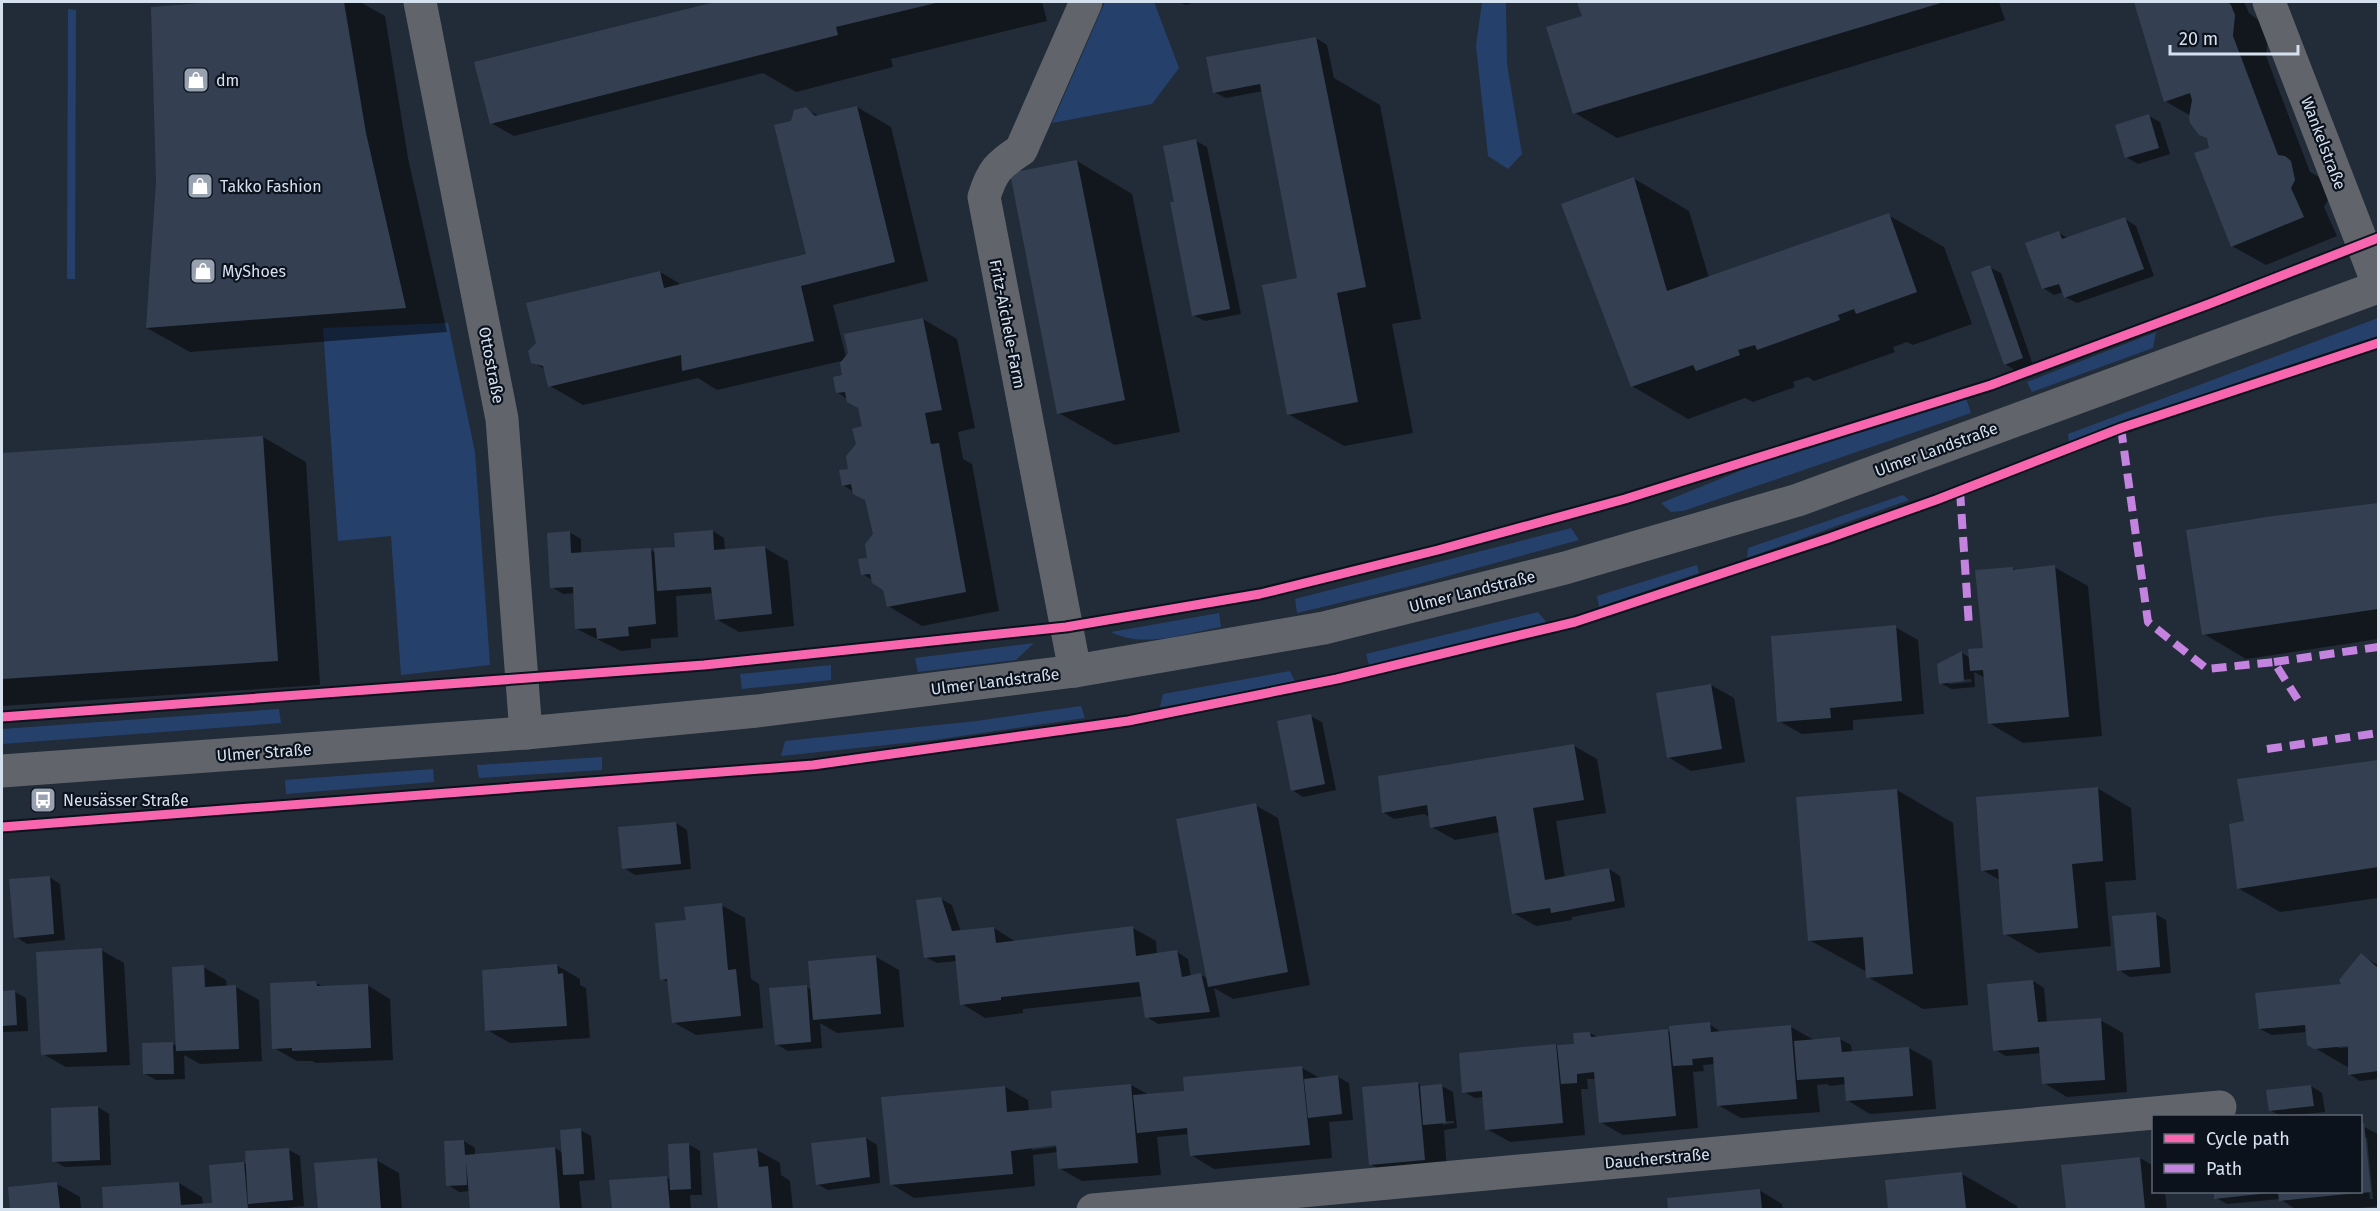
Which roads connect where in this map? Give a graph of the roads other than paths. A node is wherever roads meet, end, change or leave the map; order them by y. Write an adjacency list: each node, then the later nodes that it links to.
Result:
1 (420, 2): 6 (street, Ottostraße)
2 (1086, 2): 5 (street, Fritz-Aichele-Farm)
3 (2269, 2): 4 (street, Wankelstraße)
4 (2379, 286): 5 (street, Ulmer Landstraße)
5 (1075, 671): 6 (street, Ulmer Landstraße)
6 (526, 733): 7 (street, Ulmer Straße)
7 (2, 771)
8 (2220, 1107): 9 (street, Daucherstraße)
9 (1093, 1209)

